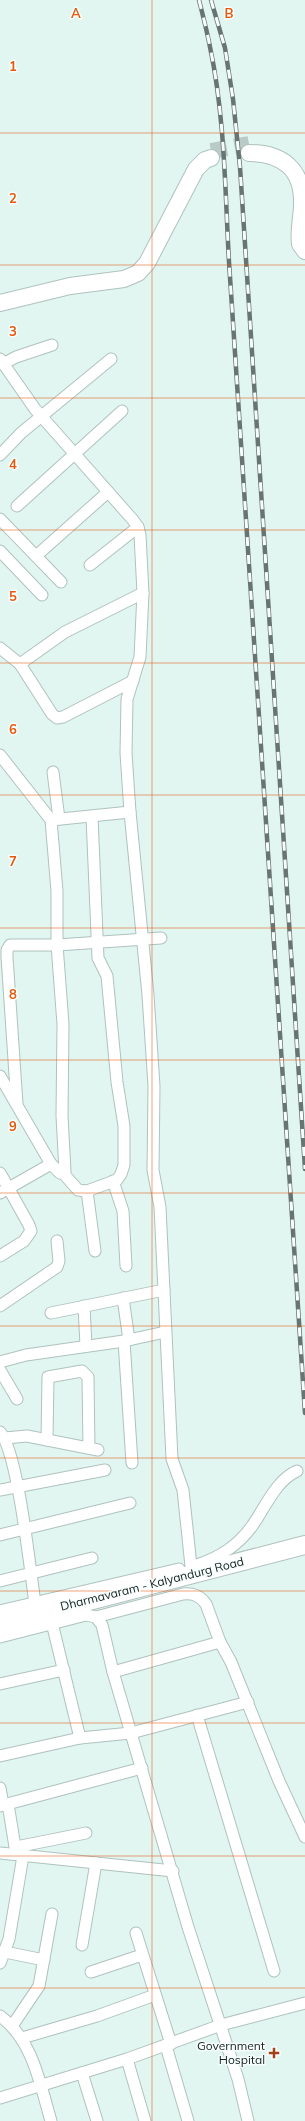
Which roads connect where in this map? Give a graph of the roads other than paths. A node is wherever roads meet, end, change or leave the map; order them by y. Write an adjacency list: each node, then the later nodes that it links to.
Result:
1 (305, 175): 2 (main road)
2 (305, 251)
3 (0, 293): 4 (main road)
4 (0, 303)
5 (52, 345): 7 (street)
6 (112, 359): 9 (street)
7 (2, 361): 9 (street)
8 (122, 411): 10 (street)
9 (41, 416): 10 (street); 11 (street)
10 (75, 453): 12 (street); 13 (street)
11 (0, 455)
12 (108, 492): 15 (street); 17 (street)
13 (17, 506)
14 (0, 519): 17 (street)
15 (138, 527): 18 (street); 20 (street)
16 (0, 551): 21 (street)
17 (36, 556): 19 (street)
18 (90, 565)
19 (61, 582)
20 (143, 593): 23 (street); 24 (street)
21 (42, 595)
22 (0, 648): 23 (street)
23 (20, 664): 24 (street)
24 (133, 681): 27 (street)
25 (0, 755): 29 (street)
26 (53, 772): 29 (street)
27 (130, 812): 28 (street); 31 (street)
28 (92, 817): 29 (street); 32 (street)
29 (55, 819): 33 (street)
30 (161, 938): 31 (street)
31 (141, 940): 32 (street); 46 (street)
32 (97, 942): 33 (street); 39 (street)
33 (57, 945): 35 (street); 38 (street)
34 (0, 1076): 35 (street)
35 (17, 1104): 36 (street)
36 (52, 1164): 38 (street); 40 (street)
37 (0, 1173): 40 (street)
38 (63, 1173): 41 (street)
39 (114, 1181): 41 (street); 45 (street)
40 (5, 1190): 44 (street)
41 (87, 1192): 43 (street)
42 (56, 1241): 48 (street)
43 (95, 1251)
44 (0, 1256)
45 (126, 1266)
46 (164, 1290): 47 (street); 51 (street)
47 (123, 1298): 49 (street); 52 (street)
48 (0, 1306)
49 (84, 1306): 50 (street); 53 (street)
50 (51, 1313)
51 (165, 1332): 52 (street); 69 (street)
52 (127, 1341): 53 (street); 59 (street)
53 (86, 1346): 54 (street)
54 (0, 1362)
55 (0, 1370): 56 (street)
56 (17, 1399)
57 (47, 1440): 57 (street); 58 (street)
58 (3, 1442): 62 (street)
59 (132, 1462)
60 (105, 1470): 62 (street)
61 (297, 1471): 69 (street)
62 (17, 1485): 63 (street); 65 (street)
63 (0, 1490)
64 (130, 1503): 65 (street)
65 (23, 1528): 66 (street); 70 (street)
66 (0, 1535)
67 (305, 1545): 76 (main road, Dharmavaram - Kalyandurg Road)
68 (92, 1558): 70 (street)
69 (191, 1566): 72 (street)
70 (30, 1574): 71 (street); 72 (street)
71 (0, 1581)
72 (35, 1603): 73 (street)
73 (0, 1611)
74 (96, 1617): 75 (street); 78 (street); 80 (street)
75 (52, 1623): 77 (street); 79 (street)
76 (0, 1624)
77 (0, 1637)
78 (220, 1642): 80 (street); 82 (street)
79 (64, 1670): 81 (street); 85 (street)
80 (113, 1672): 84 (street)
81 (0, 1684)
82 (248, 1702): 83 (street); 91 (street)
83 (197, 1715): 84 (street); 103 (street)
84 (131, 1733): 85 (street); 87 (street)
85 (80, 1738): 86 (street)
86 (0, 1756)
87 (142, 1768): 89 (street); 95 (street)
88 (0, 1788): 89 (street)
89 (4, 1805): 92 (street)
90 (86, 1833): 92 (street)
91 (305, 1837)
92 (18, 1852): 93 (street); 94 (street); 99 (street)
93 (0, 1853)
94 (96, 1863): 95 (street); 98 (street)
95 (173, 1871): 108 (street)
96 (52, 1914): 101 (street)
97 (136, 1933): 100 (street)
98 (82, 1945)
99 (5, 1952): 101 (street); 102 (street)
100 (142, 1955): 104 (street); 105 (street)
101 (44, 1960): 109 (street)
102 (0, 1963)
103 (274, 1971)
104 (91, 1972)
105 (155, 1995): 110 (street); 111 (street)
106 (305, 2003): 108 (street)
107 (0, 2016): 109 (street)
108 (221, 2025): 111 (street); 120 (street)
109 (12, 2026): 110 (street)
110 (22, 2038): 114 (street)
111 (168, 2045): 112 (street); 119 (street)
112 (127, 2059): 113 (street); 118 (street)
113 (82, 2073): 114 (street); 117 (street)
114 (40, 2084): 115 (street); 116 (street)
115 (0, 2098)
116 (51, 2121)
117 (97, 2121)
118 (144, 2121)
119 (188, 2121)
120 (248, 2121)

